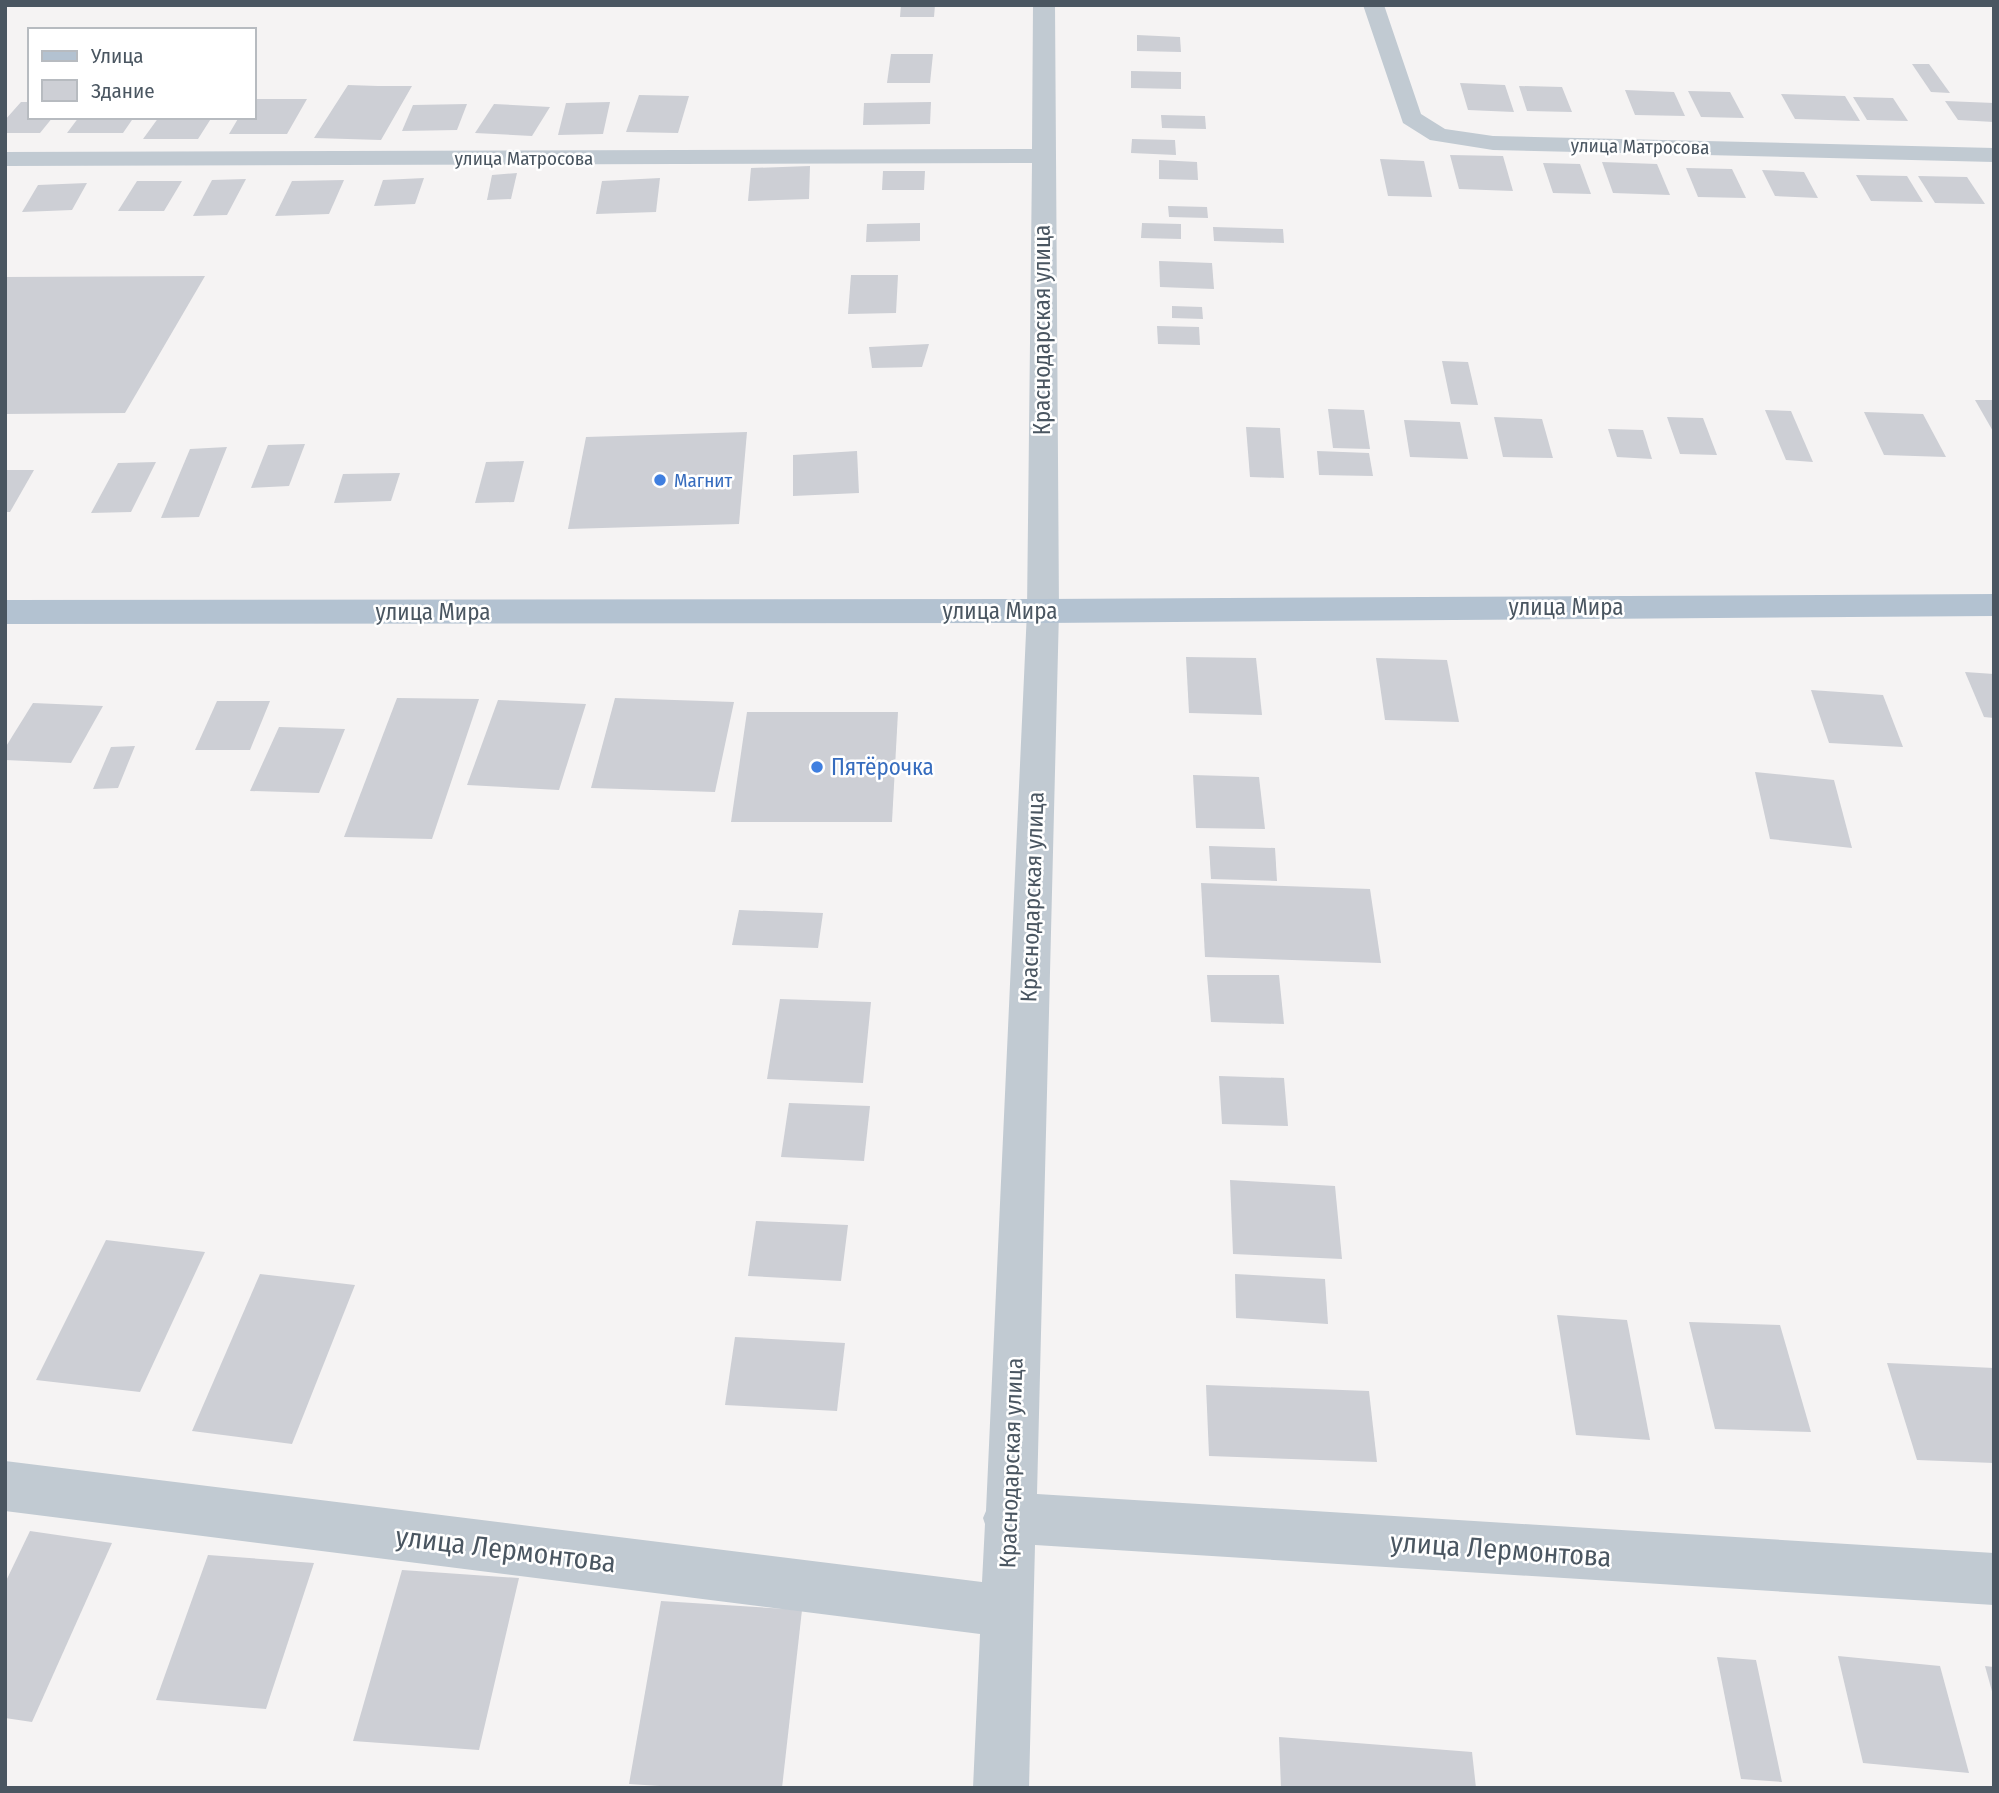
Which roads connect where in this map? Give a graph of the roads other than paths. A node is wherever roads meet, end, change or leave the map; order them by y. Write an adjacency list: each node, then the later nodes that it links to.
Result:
1 (1044, 5): 4 (street, Краснодарская улица)
2 (1373, 5): 3 (street, улица Матросова)
3 (1994, 155)
4 (1042, 156): 5 (street, улица Матросова); 7 (street, Краснодарская улица)
5 (5, 159)
6 (1994, 604): 7 (main road, улица Мира)
7 (1043, 611): 8 (main road, улица Мира); 10 (street, Краснодарская улица)
8 (5, 612)
9 (5, 1486): 12 (street, улица Лермонтова)
10 (1008, 1518): 11 (street, улица Лермонтова); 12 (street, Краснодарская улица)
11 (1994, 1579)
12 (1006, 1611): 13 (street, Краснодарская улица)
13 (1000, 1788)

